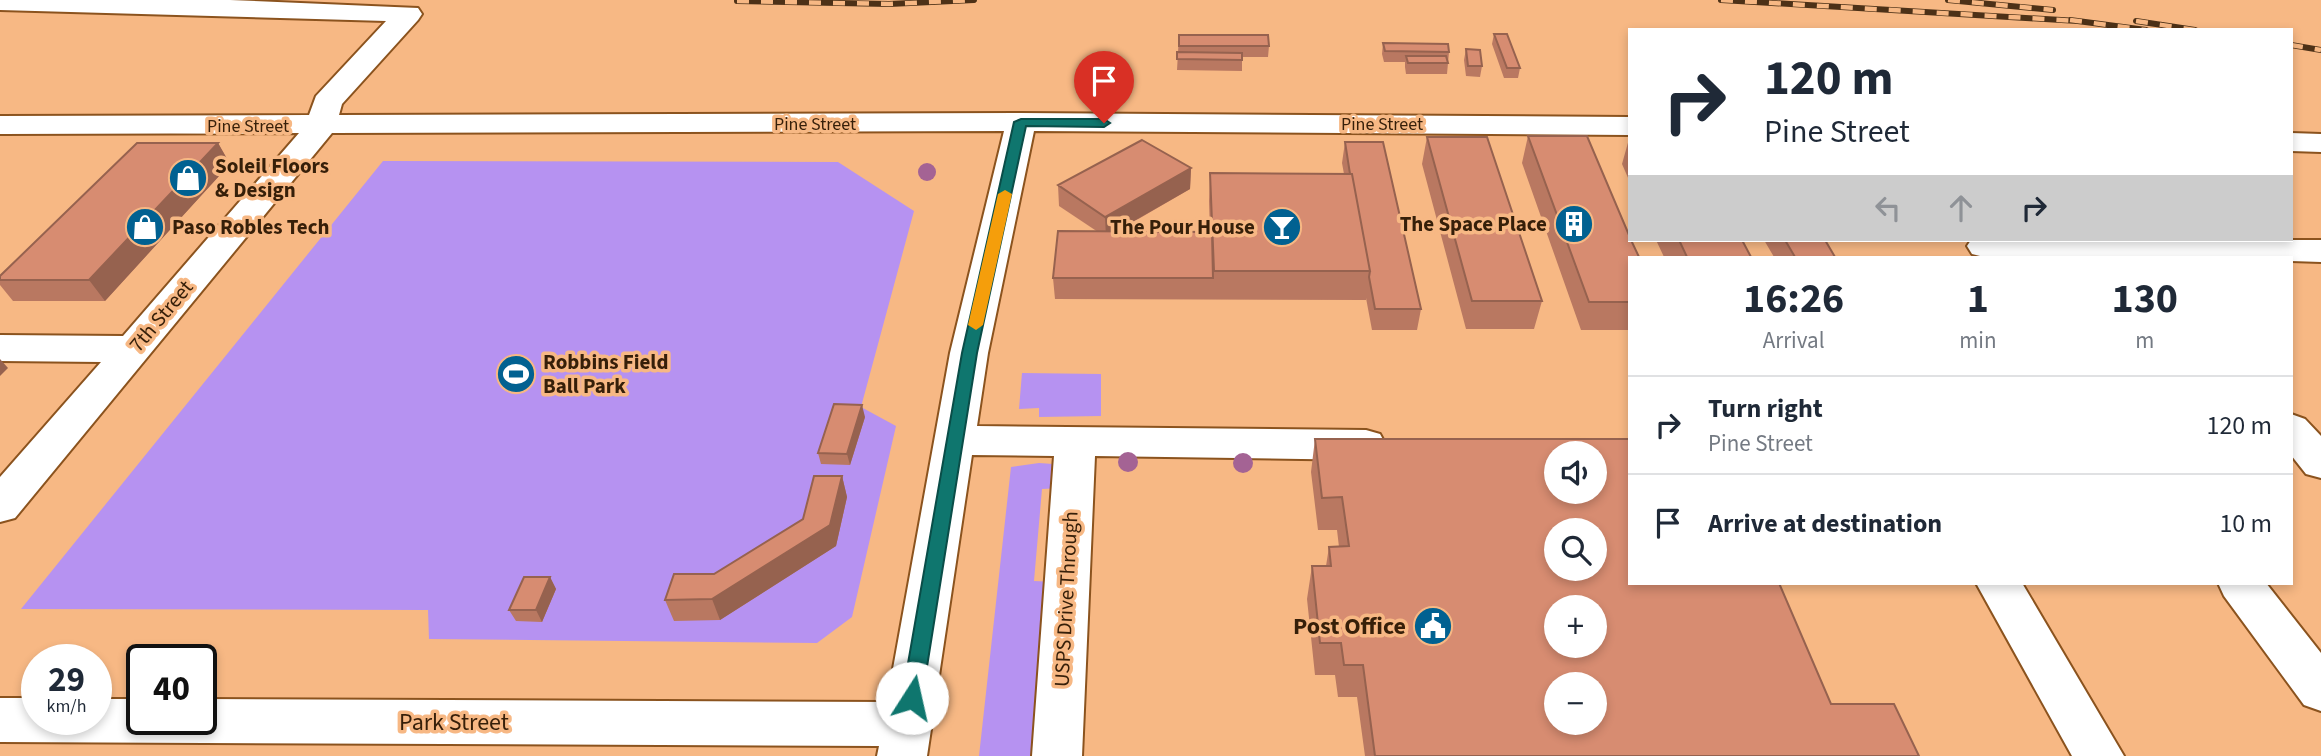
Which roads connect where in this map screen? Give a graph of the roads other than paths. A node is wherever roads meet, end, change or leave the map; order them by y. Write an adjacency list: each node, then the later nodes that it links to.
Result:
1 (0, 2): 4 (street, 7th Street)
2 (1021, 122): 4 (street, Pine Street); 5 (street, Pine Street); 15 (street)
3 (0, 125): 4 (street, Pine Street)
4 (322, 126): 13 (street, 7th Street)
5 (1628, 126)
6 (2293, 142): 7 (street)
7 (2321, 143)
8 (2226, 245): 10 (street); 11 (street)
9 (1985, 248): 11 (street)
10 (2321, 251)
11 (2136, 252)
12 (0, 348): 13 (street)
13 (133, 349): 19 (street, 7th Street)
14 (2293, 431): 18 (street)
15 (955, 440): 16 (street); 24 (street)
16 (1074, 442): 17 (street); 25 (street, USPS Drive Through)
17 (1398, 446)
18 (2321, 463)
19 (0, 506)
20 (1999, 585): 26 (street)
21 (2242, 585): 22 (street)
22 (2321, 690)
23 (0, 720): 24 (street, Park Street)
24 (905, 740)
25 (1058, 756)
26 (2099, 756)

